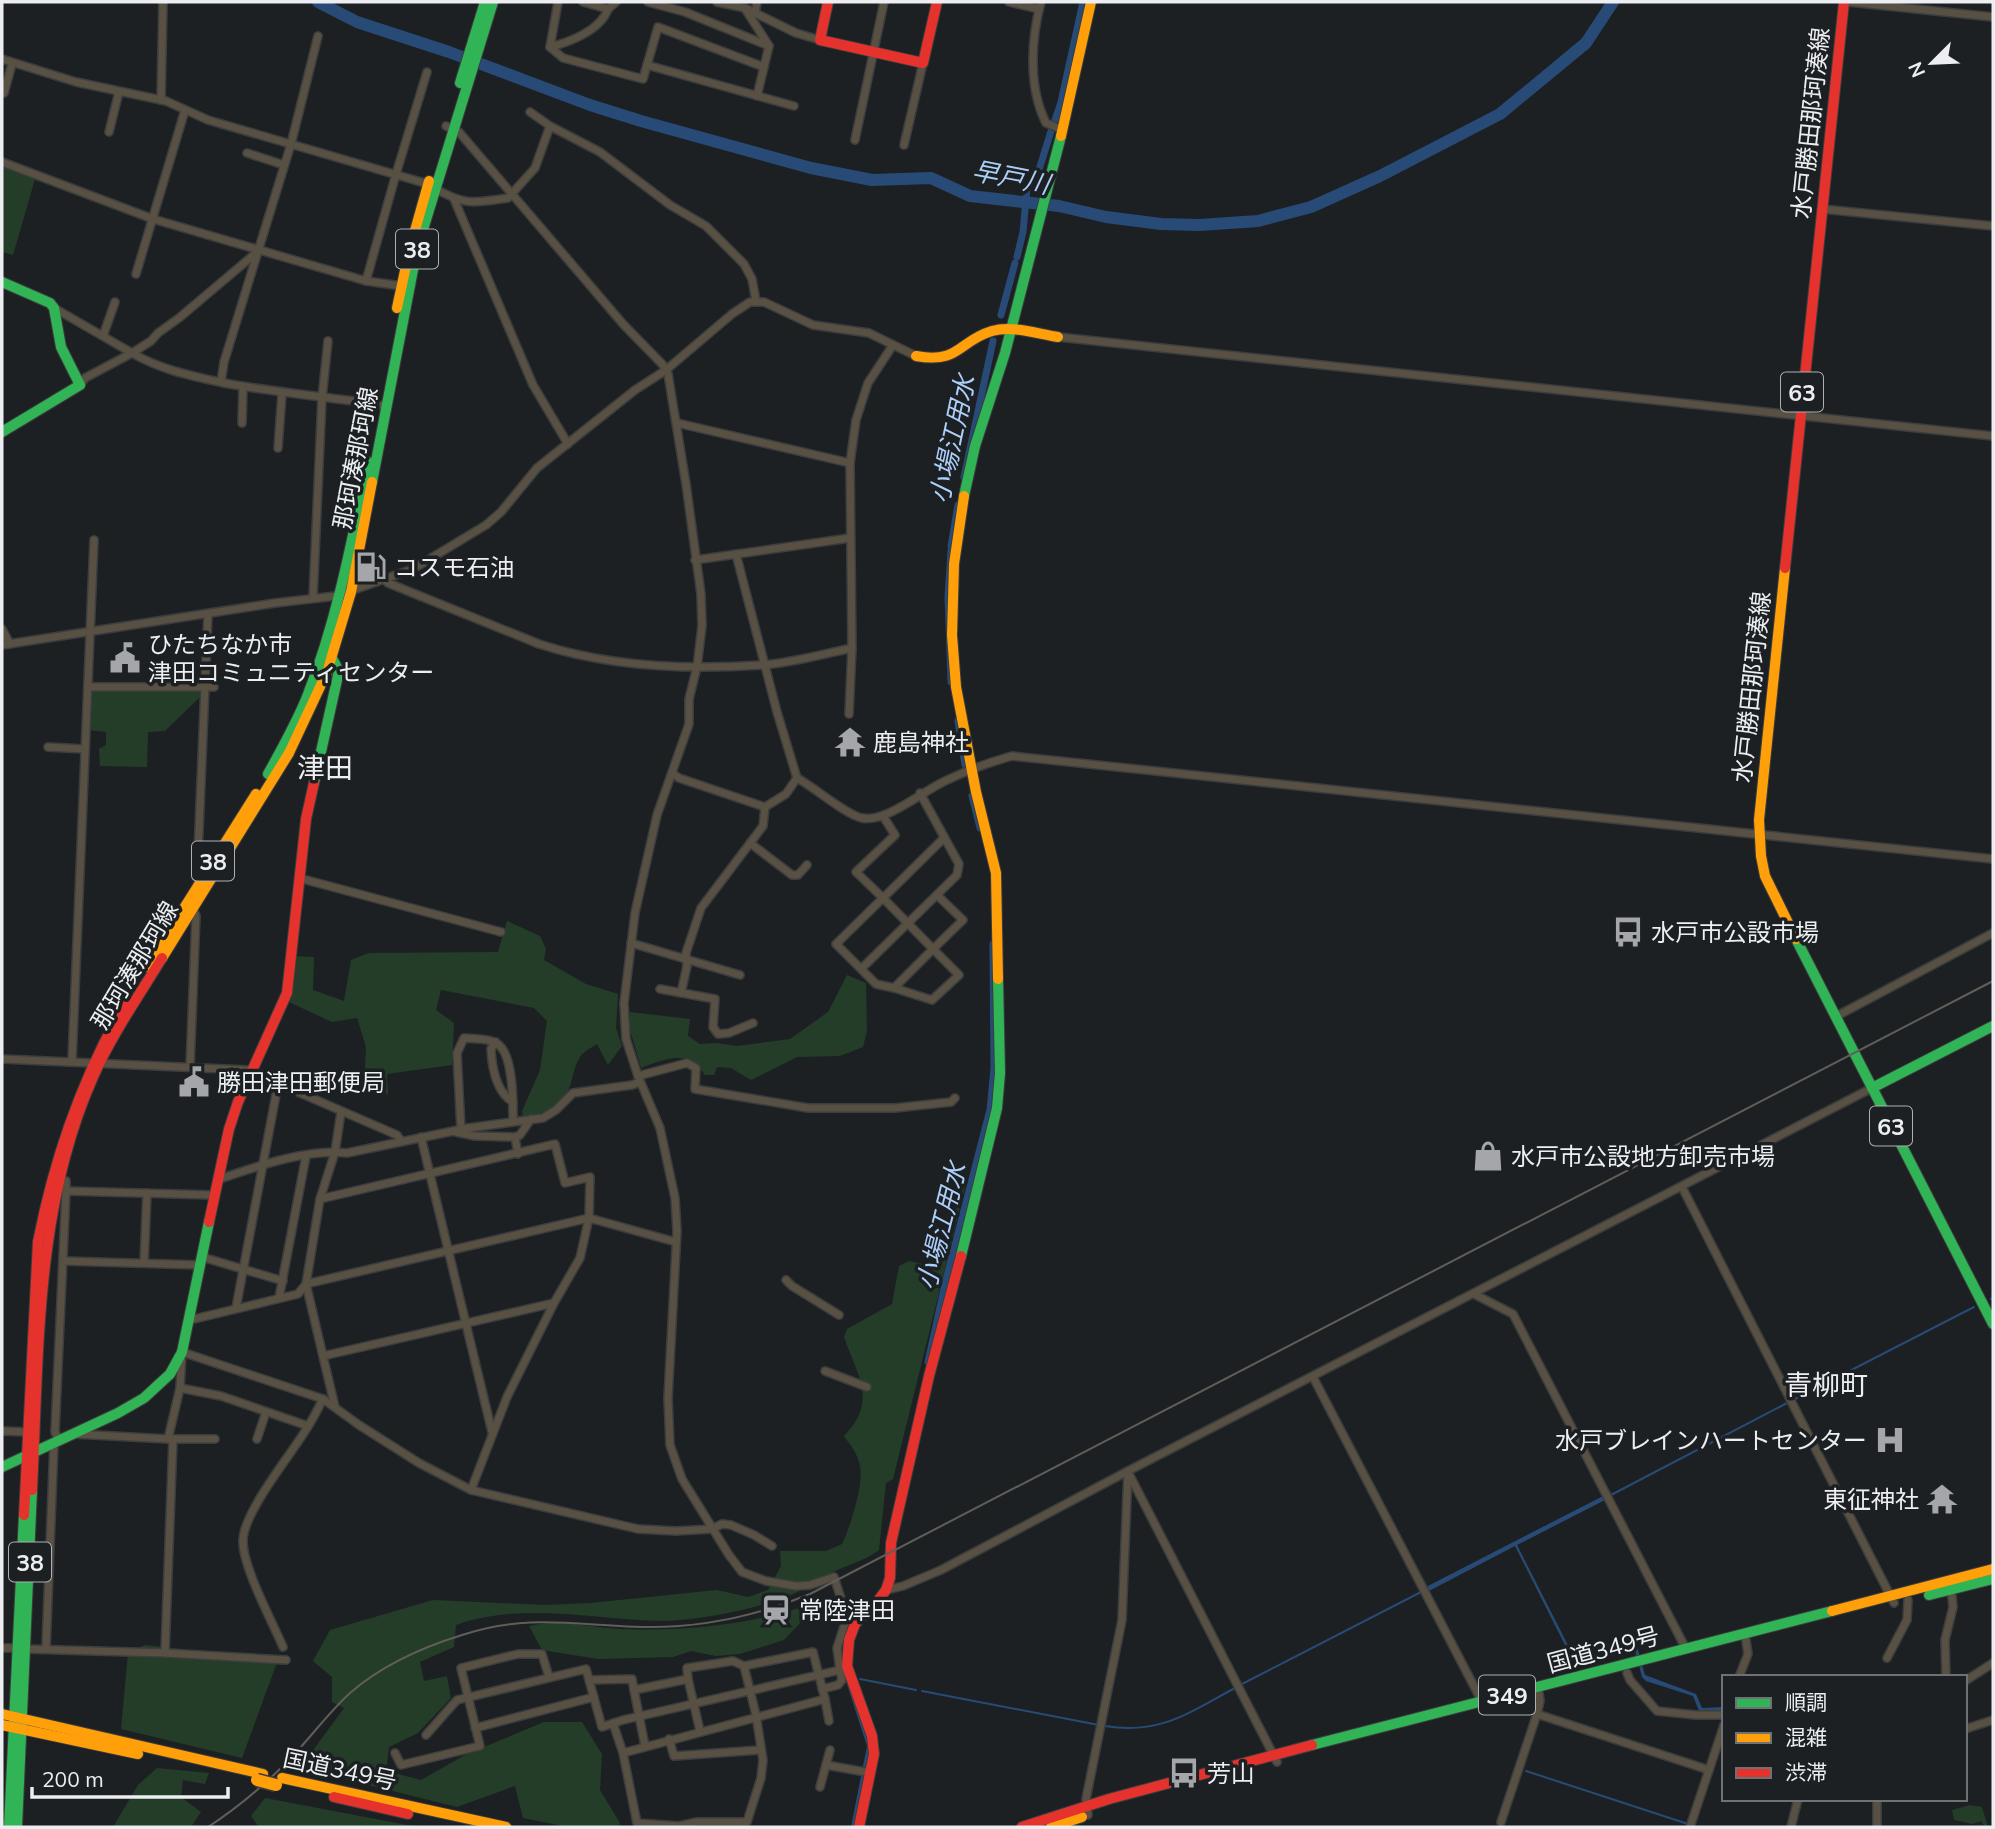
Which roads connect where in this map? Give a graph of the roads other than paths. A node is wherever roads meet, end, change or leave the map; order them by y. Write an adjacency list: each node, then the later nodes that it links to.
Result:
1 (163, 2): 37 (street)
2 (485, 2): 26 (main road, 那珂湊那珂線 / 38)
3 (493, 2): 26 (main road, 那珂湊那珂線 / 38)
4 (558, 2): 25 (street)
5 (583, 2): 19 (street)
6 (616, 2): 19 (street)
7 (648, 2): 24 (street)
8 (717, 2): 18 (street)
9 (757, 2): 20 (street)
10 (827, 2): 23 (main road)
11 (884, 2): 27 (street)
12 (937, 2): 29 (main road)
13 (1009, 2): 17 (street)
14 (1091, 2): 43 (main road)
15 (1846, 2): 16 (street); 55 (main road, 水戸勝田那珂湊線 / 63)
16 (1856, 2): 21 (street)
17 (1040, 5): 43 (street)
18 (744, 8): 20 (street); 24 (street)
19 (608, 9): 25 (street)
20 (755, 13): 23 (street)
21 (1993, 17)
22 (318, 36): 46 (street)
23 (820, 40): 27 (main road)
24 (769, 46): 32 (street)
25 (550, 47): 31 (street)
26 (474, 50): 41 (main road, 那珂湊那珂線 / 38)
27 (872, 52): 29 (main road); 45 (street)
28 (2, 60): 30 (street)
29 (923, 63): 47 (street)
30 (12, 64): 34 (street); 35 (street)
31 (647, 65): 32 (street); 36 (street)
32 (764, 67): 36 (street)
33 (427, 72): 51 (street)
34 (118, 92): 37 (street); 44 (street)
35 (4, 93)
36 (757, 96): 38 (street)
37 (161, 100): 39 (street)
38 (794, 106)
39 (185, 110): 46 (street); 56 (street)
40 (530, 112): 42 (street)
41 (450, 126): 52 (main road, 那珂湊那珂線 / 38); 53 (street)
42 (550, 126): 53 (street); 63 (street)
43 (1063, 130): 66 (main road)
44 (109, 132)
45 (855, 140)
46 (291, 144): 50 (street); 51 (street)
47 (904, 145)
48 (247, 153): 50 (street)
49 (2, 163): 56 (street)
50 (284, 165): 58 (street)
51 (396, 174): 52 (street); 60 (street)
52 (431, 186): 54 (street); 62 (main road, 那珂湊那珂線 / 38); 79 (main road, 那珂湊那珂線 / 38)
53 (512, 195): 54 (street); 73 (street)
54 (454, 200): 85 (street)
55 (1822, 209): 57 (street); 80 (main road, 水戸勝田那珂湊線 / 63)
56 (153, 219): 58 (street); 59 (street)
57 (1993, 226)
58 (258, 251): 60 (street); 71 (street); 74 (street)
59 (136, 274)
60 (366, 281): 62 (street)
61 (2, 282): 65 (main road)
62 (402, 286): 79 (main road, 那珂湊那珂線 / 38)
63 (756, 301): 70 (street); 73 (street)
64 (115, 302): 67 (street)
65 (54, 308): 67 (street); 75 (main road)
66 (1011, 331): 68 (main road); 72 (main road); 111 (main road)
67 (103, 336): 71 (street)
68 (1058, 337): 80 (street)
69 (328, 341): 78 (street)
70 (893, 345): 72 (street); 87 (street)
71 (132, 353): 74 (street); 75 (street)
72 (916, 356)
73 (666, 370): 82 (street); 85 (street)
74 (221, 382): 76 (street)
75 (80, 385): 83 (main road)
76 (243, 387): 77 (street); 81 (street)
77 (282, 394): 78 (street); 86 (street)
78 (322, 398): 79 (street); 94 (street)
79 (383, 406): 93 (main road, 那珂湊那珂線 / 38)
80 (1800, 416): 84 (street); 117 (main road, 水戸勝田那珂湊線 / 63)
81 (242, 423)
82 (677, 423): 87 (street); 91 (street)
83 (2, 432)
84 (1993, 436)
85 (568, 444): 92 (street)
86 (278, 448)
87 (850, 463): 88 (street)
88 (850, 538): 90 (street); 99 (street)
89 (94, 540): 97 (street)
90 (736, 554): 91 (street); 101 (street)
91 (695, 560): 102 (street)
92 (385, 580): 93 (street); 102 (street)
93 (346, 593): 94 (street); 100 (main road, 那珂湊那珂線 / 38); 123 (main road, 那珂湊那珂線 / 38)
94 (313, 598): 95 (street)
95 (208, 614): 97 (street); 104 (street)
96 (2, 629): 98 (street)
97 (89, 633): 98 (street); 103 (street)
98 (6, 645)
99 (852, 648): 101 (street); 108 (street)
100 (332, 658): 106 (main road, 那珂湊那珂線 / 38); 107 (main road)
101 (765, 665): 102 (street); 113 (street)
102 (697, 667): 112 (street)
103 (88, 687): 104 (street); 110 (street)
104 (205, 687): 105 (street); 123 (street)
105 (214, 687)
106 (320, 690): 107 (street); 126 (main road, 那珂湊那珂線 / 38)
107 (334, 693): 122 (main road)
108 (849, 714)
109 (48, 747): 110 (street)
110 (85, 749): 143 (street)
111 (971, 771): 114 (street); 117 (street); 216 (main road)
112 (672, 773): 115 (street); 130 (street)
113 (797, 778): 115 (street); 116 (street)
114 (920, 793): 116 (street); 118 (street)
115 (765, 807): 119 (street)
116 (883, 816): 125 (street)
117 (1759, 835): 120 (street); 138 (main road, 水戸勝田那珂湊線 / 63)
118 (944, 838): 124 (street); 125 (street)
119 (750, 843): 121 (street); 132 (street)
120 (1993, 859)
121 (807, 865)
122 (299, 878): 128 (street); 146 (main road)
123 (200, 882): 144 (main road, 那珂湊那珂線 / 38)
124 (937, 895): 127 (street); 131 (street)
125 (883, 898): 127 (street); 133 (street)
126 (193, 908): 144 (main road, 那珂湊那珂線 / 38); 145 (street)
127 (909, 923): 131 (street); 133 (street)
128 (500, 932)
129 (1993, 933): 138 (street)
130 (631, 943): 132 (street); 147 (street)
131 (933, 949): 135 (street); 135 (street)
132 (687, 960): 134 (street); 137 (street)
133 (862, 968): 135 (street)
134 (740, 975)
135 (894, 988)
136 (660, 989): 137 (street)
137 (681, 993): 139 (street)
138 (1835, 1017): 149 (main road, 水戸勝田那珂湊線 / 63)
139 (753, 1023)
140 (1993, 1026): 149 (main road)
141 (496, 1042): 151 (street); 151 (street); 155 (street)
142 (2, 1059): 143 (street)
143 (72, 1061): 144 (street)
144 (96, 1063): 145 (street); 165 (main road, 那珂湊那珂線 / 38); 199 (main road, 那珂湊那珂線 / 38)
145 (190, 1067): 146 (street)
146 (251, 1073): 148 (street); 164 (main road)
147 (639, 1079): 150 (street); 153 (street); 171 (street)
148 (278, 1084): 152 (street); 162 (street)
149 (1872, 1088): 166 (street); 187 (main road, 水戸勝田那珂湊線 / 63)
150 (955, 1098)
151 (513, 1102): 154 (street)
152 (341, 1112): 158 (street); 159 (street)
153 (531, 1119): 154 (street); 157 (street)
154 (513, 1121): 155 (street)
155 (457, 1131): 156 (street); 157 (street)
156 (421, 1137): 158 (street); 163 (street)
157 (515, 1137): 160 (street)
158 (401, 1141): 159 (street)
159 (335, 1152): 161 (street); 169 (street)
160 (519, 1154): 163 (street); 170 (street)
161 (306, 1156): 162 (street); 178 (street)
162 (263, 1165): 164 (street); 176 (street)
163 (430, 1174): 169 (street); 172 (street)
164 (216, 1180): 168 (main road)
165 (62, 1185): 167 (street); 173 (street); 206 (main road, 那珂湊那珂線 / 38)
166 (1682, 1187): 180 (street); 217 (street)
167 (147, 1193): 168 (street); 175 (street)
168 (213, 1195): 174 (main road)
169 (320, 1199): 179 (street)
170 (589, 1218): 171 (street); 172 (street); 182 (street)
171 (676, 1242): 211 (street)
172 (448, 1251): 179 (street); 186 (street)
173 (63, 1261): 175 (street); 205 (street)
174 (201, 1261): 175 (street); 176 (street); 185 (main road)
175 (144, 1263)
176 (243, 1269): 178 (street); 183 (street)
177 (786, 1280): 184 (street)
178 (283, 1281): 181 (street)
179 (306, 1284): 181 (street); 189 (street)
180 (1474, 1294): 191 (street); 225 (street)
181 (279, 1298): 183 (street)
182 (554, 1303): 186 (street); 200 (street)
183 (236, 1308): 185 (street)
184 (839, 1315)
185 (190, 1320): 188 (main road)
186 (466, 1323): 189 (street); 200 (street)
187 (1993, 1324)
188 (182, 1352): 193 (street); 194 (street); 201 (main road)
189 (323, 1356): 195 (street)
190 (825, 1371): 192 (street)
191 (1313, 1377): 208 (street); 248 (street)
192 (867, 1387)
193 (180, 1388): 196 (street); 203 (street)
194 (323, 1399): 195 (street); 197 (street)
195 (335, 1408): 210 (street)
196 (266, 1412): 197 (street); 204 (street)
197 (308, 1426): 221 (street)
198 (2, 1431): 199 (street)
199 (28, 1432): 206 (main road, 那珂湊那珂線 / 38)
200 (492, 1433): 210 (street)
201 (74, 1434): 203 (street); 205 (main road)
202 (215, 1438): 203 (street)
203 (171, 1439): 226 (street)
204 (257, 1439)
205 (56, 1441): 206 (main road); 224 (street)
206 (31, 1454): 207 (main road); 223 (main road, 那珂湊那珂線 / 38)
207 (2, 1467)
208 (1128, 1471): 209 (street); 216 (street)
209 (1130, 1483): 268 (street); 276 (street)
210 (471, 1490): 211 (street)
211 (712, 1529): 212 (street); 219 (street)
212 (772, 1546)
213 (1993, 1569): 215 (main road, 国道349号 / 349)
214 (1993, 1579): 215 (main road, 国道349号 / 349)
215 (1950, 1585): 217 (main road, 国道349号 / 349); 218 (main road, 国道349号 / 349); 234 (street)
216 (886, 1590): 219 (main road)
217 (1892, 1600): 218 (main road, 国道349号 / 349); 220 (main road, 国道349号 / 349)
218 (1908, 1600): 227 (street)
219 (851, 1620): 231 (street); 271 (main road)
220 (1745, 1638): 225 (main road, 国道349号 / 349); 232 (main road, 国道349号 / 349); 233 (street)
221 (283, 1647)
222 (2, 1648): 223 (street)
223 (21, 1648): 224 (street); 255 (main road, 那珂湊那珂線 / 38)
224 (46, 1649): 226 (street)
225 (1686, 1649): 242 (main road, 国道349号 / 349)
226 (165, 1653): 228 (street)
227 (1887, 1658)
228 (286, 1660)
229 (1993, 1662): 239 (street)
230 (744, 1666): 235 (street); 237 (street); 243 (street)
231 (840, 1670): 235 (street); 240 (street)
232 (1627, 1673): 242 (main road, 国道349号 / 349); 251 (street)
233 (1740, 1675)
234 (1946, 1675)
235 (820, 1676): 240 (street); 243 (street)
236 (549, 1677): 238 (street); 244 (street); 244 (street)
237 (688, 1679): 241 (street); 247 (street)
238 (590, 1680): 241 (street); 245 (street)
239 (1967, 1681)
240 (822, 1689): 246 (street)
241 (634, 1690): 252 (street)
242 (1539, 1691): 248 (main road, 国道349号 / 349); 249 (street)
243 (750, 1692): 247 (street); 250 (street)
244 (468, 1696): 257 (street); 261 (street)
245 (594, 1697): 256 (street); 257 (street)
246 (825, 1699): 250 (street); 254 (street)
247 (693, 1705): 252 (street); 259 (street)
248 (1482, 1706): 268 (main road, 国道349号 / 349)
249 (1537, 1714): 270 (street); 277 (street)
250 (756, 1715): 259 (street); 264 (street)
251 (1722, 1715)
252 (639, 1717): 256 (street); 263 (street)
253 (1993, 1720): 258 (street)
254 (829, 1721)
255 (12, 1722): 272 (main road, 国道349号); 278 (main road, 那珂湊那珂線 / 38); 279 (main road, 那珂湊那珂線 / 38)
256 (613, 1723): 267 (street)
257 (475, 1728): 266 (street)
258 (1967, 1728)
259 (700, 1731): 262 (street)
260 (1722, 1731): 270 (street)
261 (426, 1735)
262 (669, 1739): 263 (street); 264 (street)
263 (645, 1746): 267 (street)
264 (760, 1750): 282 (street)
265 (830, 1750): 269 (street)
266 (395, 1752)
267 (623, 1753): 282 (street)
268 (1276, 1759): 276 (main road, 国道349号 / 349)
269 (826, 1765): 271 (street); 273 (street)
270 (1709, 1770): 286 (street)
271 (867, 1772): 283 (main road)
272 (279, 1781): 280 (main road, 国道349号); 281 (main road, 国道349号)
273 (820, 1787)
274 (1798, 1801): 287 (street)
275 (1877, 1801): 288 (street)
276 (1087, 1811): 284 (main road, 国道349号 / 349); 285 (main road, 国道349号 / 349)
277 (1501, 1822)
278 (9, 1827)
279 (17, 1827)
280 (467, 1827)
281 (506, 1827)
282 (679, 1827)
283 (859, 1827)
284 (1022, 1827)
285 (1051, 1827)
286 (1690, 1827)
287 (1791, 1827)
288 (1877, 1827)

